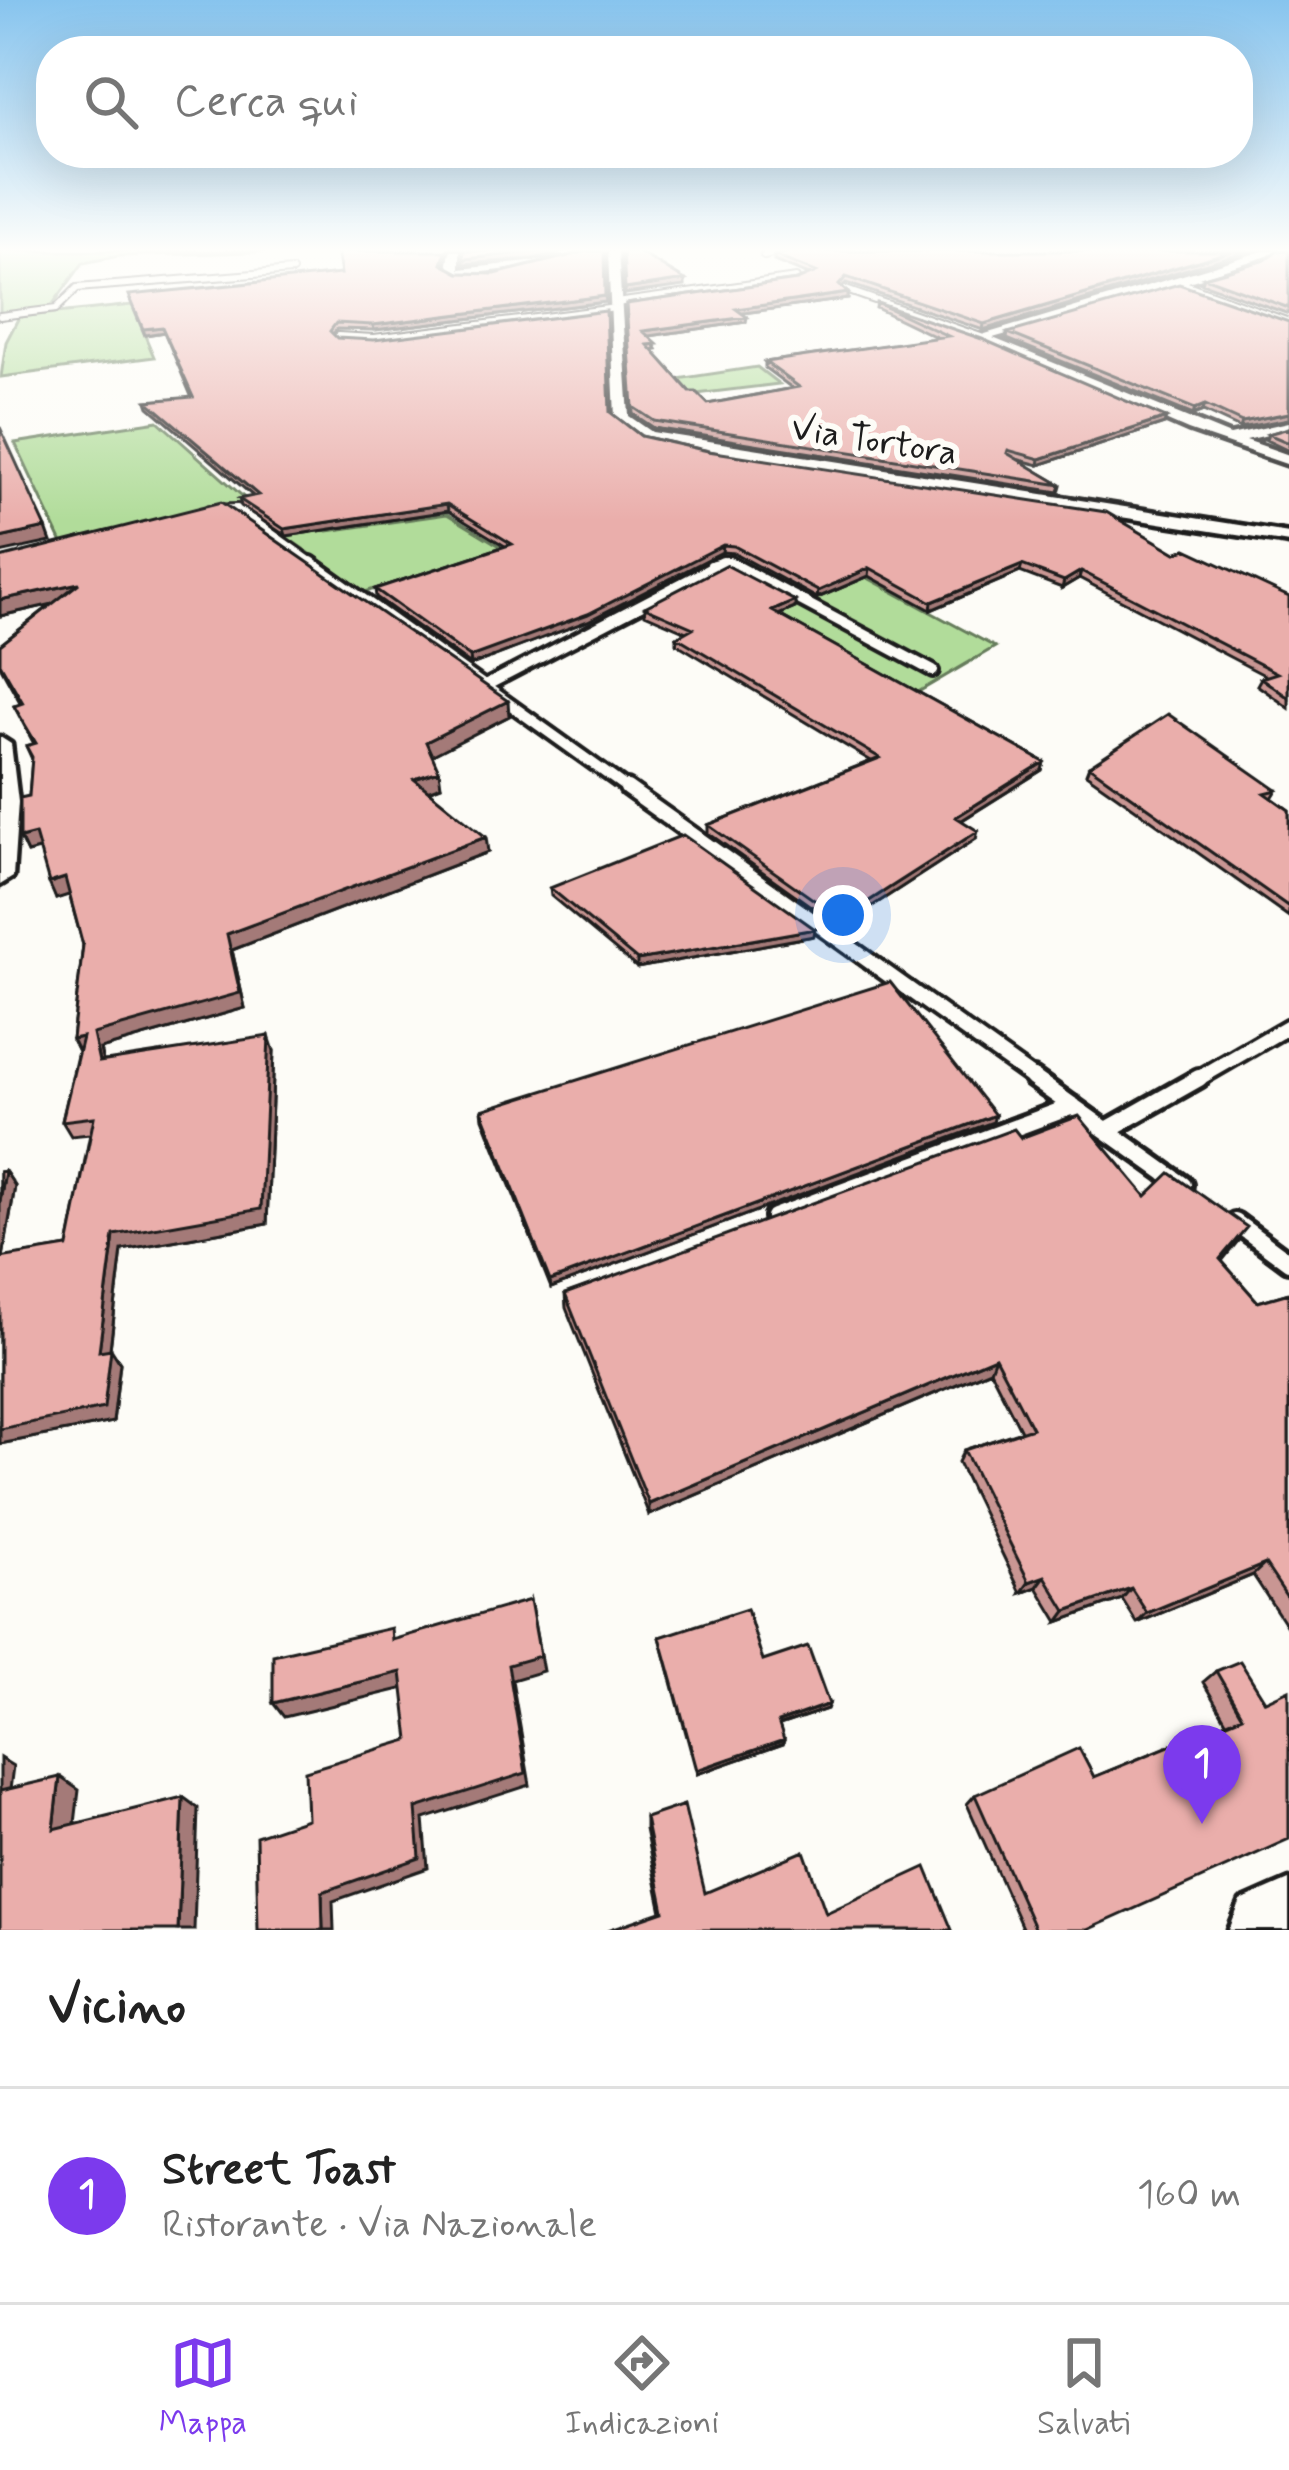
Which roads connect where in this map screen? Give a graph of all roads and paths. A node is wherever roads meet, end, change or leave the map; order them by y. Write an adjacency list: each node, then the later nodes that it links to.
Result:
1 (618, 341): 7 (street, Via Tortora)
2 (991, 341): 4 (street)
3 (1289, 426): 4 (street)
4 (1233, 439): 5 (street)
5 (1289, 460)
6 (204, 512): 9 (lane)
7 (1289, 538)
8 (933, 671): 9 (lane)
9 (485, 686): 13 (lane)
10 (0, 744): 11 (street)
11 (0, 877)
12 (1289, 1025): 14 (lane)
13 (1073, 1106): 14 (lane); 17 (lane)
14 (1107, 1130): 15 (lane)
15 (1198, 1196)
16 (1216, 1209): 18 (lane)
17 (762, 1222)
18 (1289, 1262)
19 (1289, 1920): 20 (main road)
20 (1270, 1930)

